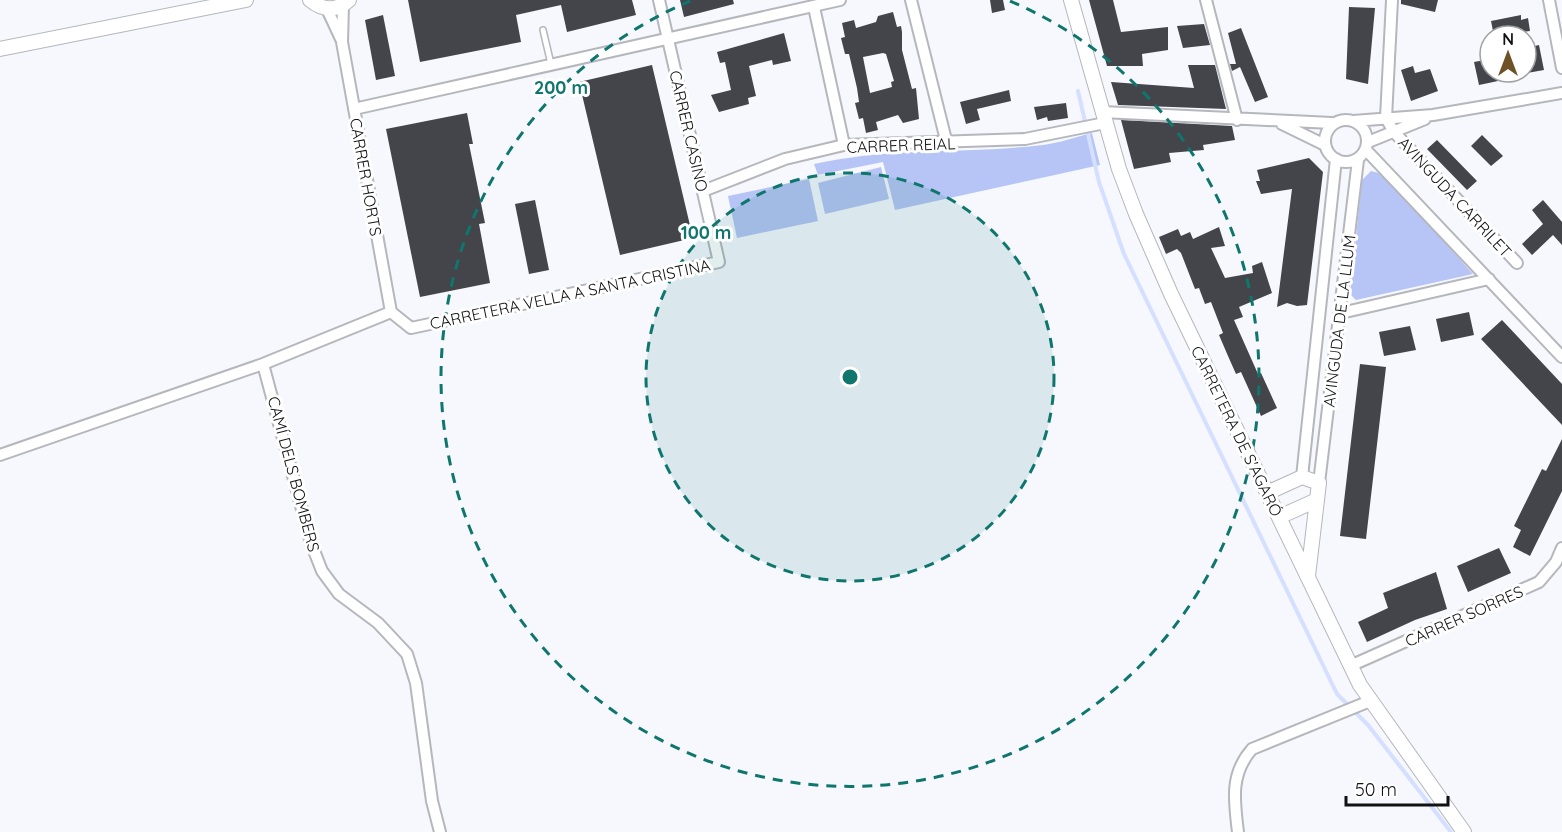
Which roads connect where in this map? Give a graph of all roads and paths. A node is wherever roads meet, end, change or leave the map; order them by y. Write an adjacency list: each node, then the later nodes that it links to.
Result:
1 (246, 0): 16 (street)
2 (310, 0): 12 (street)
3 (659, 0): 14 (street, CARRER CASINO)
4 (840, 0): 11 (street)
5 (911, 0): 29 (street)
6 (1071, 0): 23 (street, CARRETERA DE S'AGARÓ)
7 (1206, 0): 24 (street)
8 (1392, 0): 22 (street)
9 (1549, 0): 18 (street)
10 (346, 2): 12 (street); 15 (street, CARRER HORTS)
11 (814, 7): 14 (street); 30 (street)
12 (327, 9): 15 (street, CARRER HORTS)
13 (543, 30): 17 (lane)
14 (668, 39): 17 (street); 35 (street, CARRER CASINO)
15 (342, 42): 20 (street, CARRER HORTS)
16 (0, 49)
17 (551, 66): 20 (street)
18 (1562, 68)
19 (1562, 93): 21 (street)
20 (354, 109): 39 (street, CARRER HORTS)
21 (1433, 115): 22 (street); 28 (street)
22 (1386, 118): 25 (street); 28 (street, AVINGUDA CARRILET)
23 (1100, 120): 24 (street, CARRER REIAL); 29 (street, CARRER REIAL); 46 (street, CARRETERA DE S'AGARÓ)
24 (1238, 120): 26 (street, CARRER REIAL)
25 (1353, 121): 27 (street); 32 (street)
26 (1279, 122): 27 (street, CARRER REIAL); 31 (street, CARRER REIAL)
27 (1332, 123): 31 (street)
28 (1394, 132): 32 (street); 37 (street, AVINGUDA CARRILET)
29 (947, 144): 30 (street, CARRER REIAL)
30 (844, 146): 35 (street, CARRER REIAL)
31 (1325, 146): 33 (street)
32 (1367, 147): 34 (street); 38 (street, AVINGUDA CARRILET)
33 (1336, 159): 34 (street); 44 (street, AVINGUDA DE LA LLUM)
34 (1358, 160): 40 (street, AVINGUDA DE LA LLUM)
35 (703, 191): 36 (street, CARRER CASINO)
36 (719, 262): 39 (street, CARRETERA VELLA A SANTA CRISTINA)
37 (1517, 262)
38 (1489, 279): 40 (street); 41 (street)
39 (391, 312): 42 (street)
40 (1341, 313): 45 (street, AVINGUDA DE LA LLUM)
41 (1562, 357)
42 (263, 364): 43 (street); 53 (street, CAMÍ DELS BOMBERS)
43 (0, 455)
44 (1302, 477): 45 (street); 46 (street)
45 (1319, 483): 47 (street)
46 (1267, 493): 48 (street, CARRETERA DE S'AGARÓ)
47 (1317, 500): 48 (street); 50 (street)
48 (1279, 517): 50 (street, CARRETERA DE S'AGARÓ)
49 (1562, 548): 51 (street, CARRER SORRES)
50 (1308, 576): 51 (street, CARRETERA DE S'AGARÓ)
51 (1350, 666): 52 (street, CARRETERA DE S'AGARÓ)
52 (1368, 702): 54 (street); 55 (street, CARRETERA DE S'AGARÓ)
53 (440, 832)
54 (1238, 832)
55 (1464, 832)

